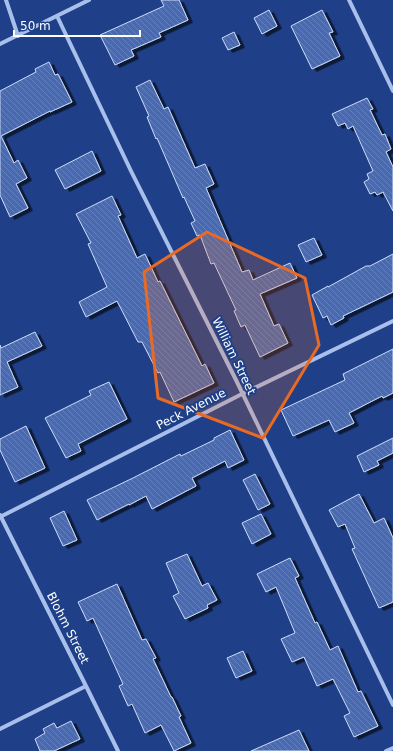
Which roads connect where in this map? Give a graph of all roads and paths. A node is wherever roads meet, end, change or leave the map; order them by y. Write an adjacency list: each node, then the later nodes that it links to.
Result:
1 (6, 0): 5 (street)
2 (89, 0): 4 (street)
3 (349, 0): 7 (street)
4 (57, 16): 5 (street); 9 (street, William Street)
5 (18, 36): 6 (street)
6 (0, 44)
7 (393, 92)
8 (393, 321): 9 (street, Peck Avenue)
9 (242, 394): 10 (street, Peck Avenue); 12 (street, William Street)
10 (0, 516): 11 (street, Blohm Street)
11 (86, 686): 13 (street); 15 (street, Blohm Street)
12 (393, 705)
13 (0, 729)
14 (393, 748): 16 (street)
15 (118, 751)
16 (386, 751)

